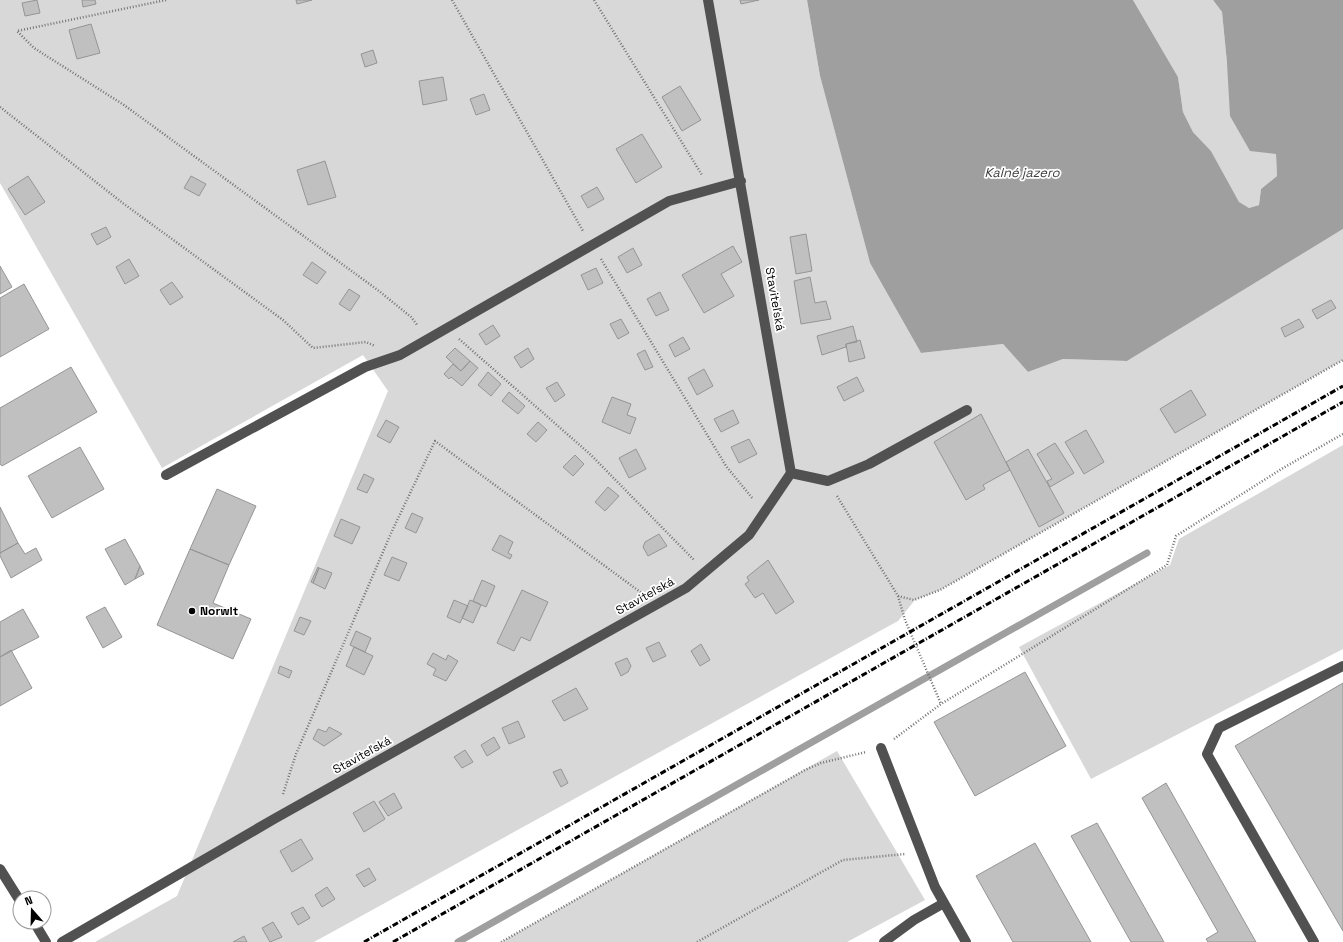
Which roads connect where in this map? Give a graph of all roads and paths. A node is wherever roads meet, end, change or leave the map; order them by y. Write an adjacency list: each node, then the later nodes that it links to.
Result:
1 (166, 0): 10 (path)
2 (452, 0): 8 (path)
3 (594, 0): 7 (path)
4 (708, 0): 6 (street, Staviteľská)
5 (0, 108): 12 (path)
6 (741, 181): 7 (street); 16 (street, Staviteľská)
7 (710, 190): 9 (street)
8 (577, 221)
9 (592, 245): 11 (street); 19 (path)
10 (411, 317)
11 (446, 328): 17 (street); 20 (path)
12 (366, 342)
13 (1343, 360): 21 (path)
14 (967, 410): 18 (street)
15 (1343, 434): 24 (path)
16 (791, 473): 18 (street); 19 (street, Staviteľská)
17 (166, 475)
18 (828, 481): 21 (path)
19 (764, 513): 20 (street, Staviteľská)
20 (706, 571): 22 (street, Staviteľská)
21 (898, 596): 24 (path)
22 (657, 604): 26 (street, Staviteľská); 26 (path)
23 (1343, 666): 38 (street)
24 (941, 704): 25 (path)
25 (881, 748): 27 (street); 34 (path)
26 (274, 819): 33 (street, Staviteľská)
27 (922, 853): 30 (street); 35 (path)
28 (0, 868): 29 (street)
29 (13, 890)
30 (944, 903): 36 (street); 37 (street)
31 (39, 930): 32 (street)
32 (46, 942)
33 (62, 942)
34 (501, 942)
35 (697, 942)
36 (884, 942)
37 (966, 942)
38 (1314, 942)

